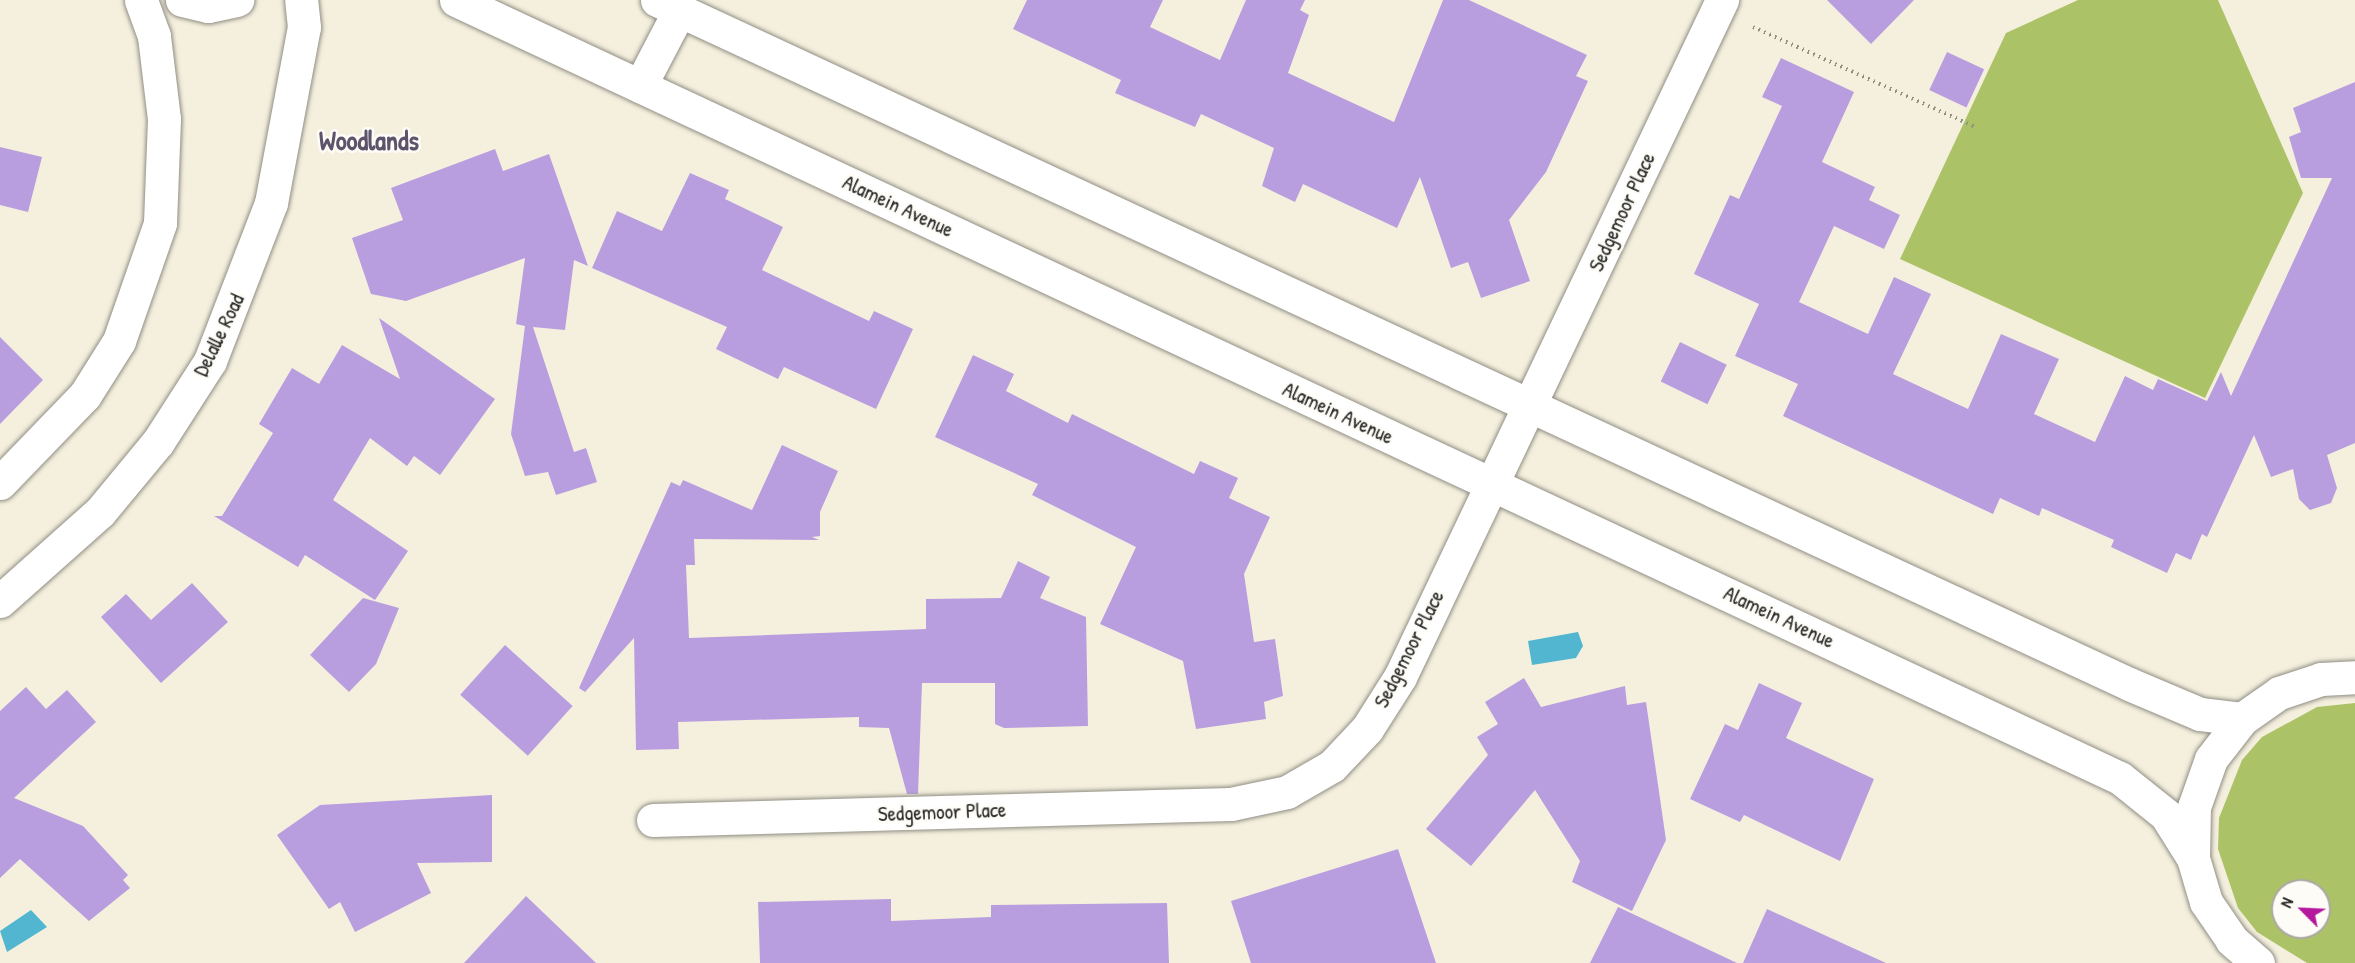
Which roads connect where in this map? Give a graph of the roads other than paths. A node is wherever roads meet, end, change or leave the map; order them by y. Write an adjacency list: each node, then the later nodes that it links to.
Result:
1 (141, 0): 10 (street)
2 (182, 0): 3 (street)
3 (237, 0)
4 (301, 0): 12 (street, Delalle Road)
5 (456, 0): 8 (street, Alamein Avenue)
6 (668, 5): 8 (street); 9 (street)
7 (1720, 5): 9 (street, Sedgemoor Place)
8 (640, 86): 11 (street, Alamein Avenue)
9 (1530, 407): 11 (street, Sedgemoor Place); 14 (street)
10 (0, 483)
11 (1488, 484): 15 (street, Sedgemoor Place); 16 (street, Alamein Avenue)
12 (0, 601)
13 (2355, 677): 14 (street)
14 (2242, 719): 16 (street)
15 (653, 820)
16 (2193, 858): 17 (street)
17 (2230, 952): 18 (street)
18 (2258, 963)

